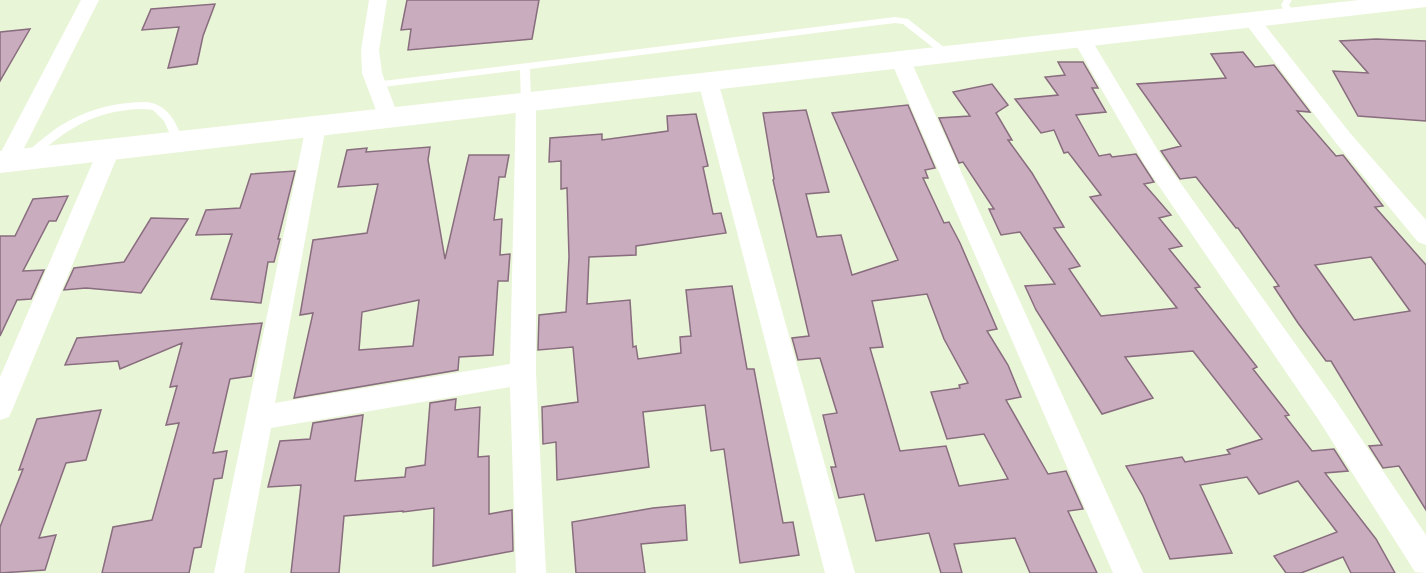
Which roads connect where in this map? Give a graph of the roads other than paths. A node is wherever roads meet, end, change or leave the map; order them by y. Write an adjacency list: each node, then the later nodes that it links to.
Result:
1 (90, 0): 17 (street)
2 (378, 0): 11 (street)
3 (1426, 0): 4 (main road)
4 (1289, 7): 5 (main road)
5 (1251, 19): 6 (main road); 18 (street)
6 (1081, 38): 7 (main road); 22 (street)
7 (948, 54): 8 (main road); 9 (lane)
8 (900, 59): 10 (main road); 26 (street)
9 (525, 66): 11 (lane); 12 (lane)
10 (708, 81): 12 (main road); 25 (street)
11 (375, 85): 13 (street)
12 (526, 102): 13 (main road); 19 (street)
13 (389, 118): 14 (main road)
14 (316, 126): 15 (main road); 21 (street)
15 (179, 142): 16 (main road); 17 (lane)
16 (109, 150): 17 (main road); 20 (street)
17 (11, 161)
18 (1426, 236)
19 (522, 373): 21 (street); 24 (street)
20 (0, 408)
21 (259, 418): 23 (street)
22 (1426, 561)
23 (229, 573)
24 (531, 573)
25 (840, 573)
26 (1128, 573)

